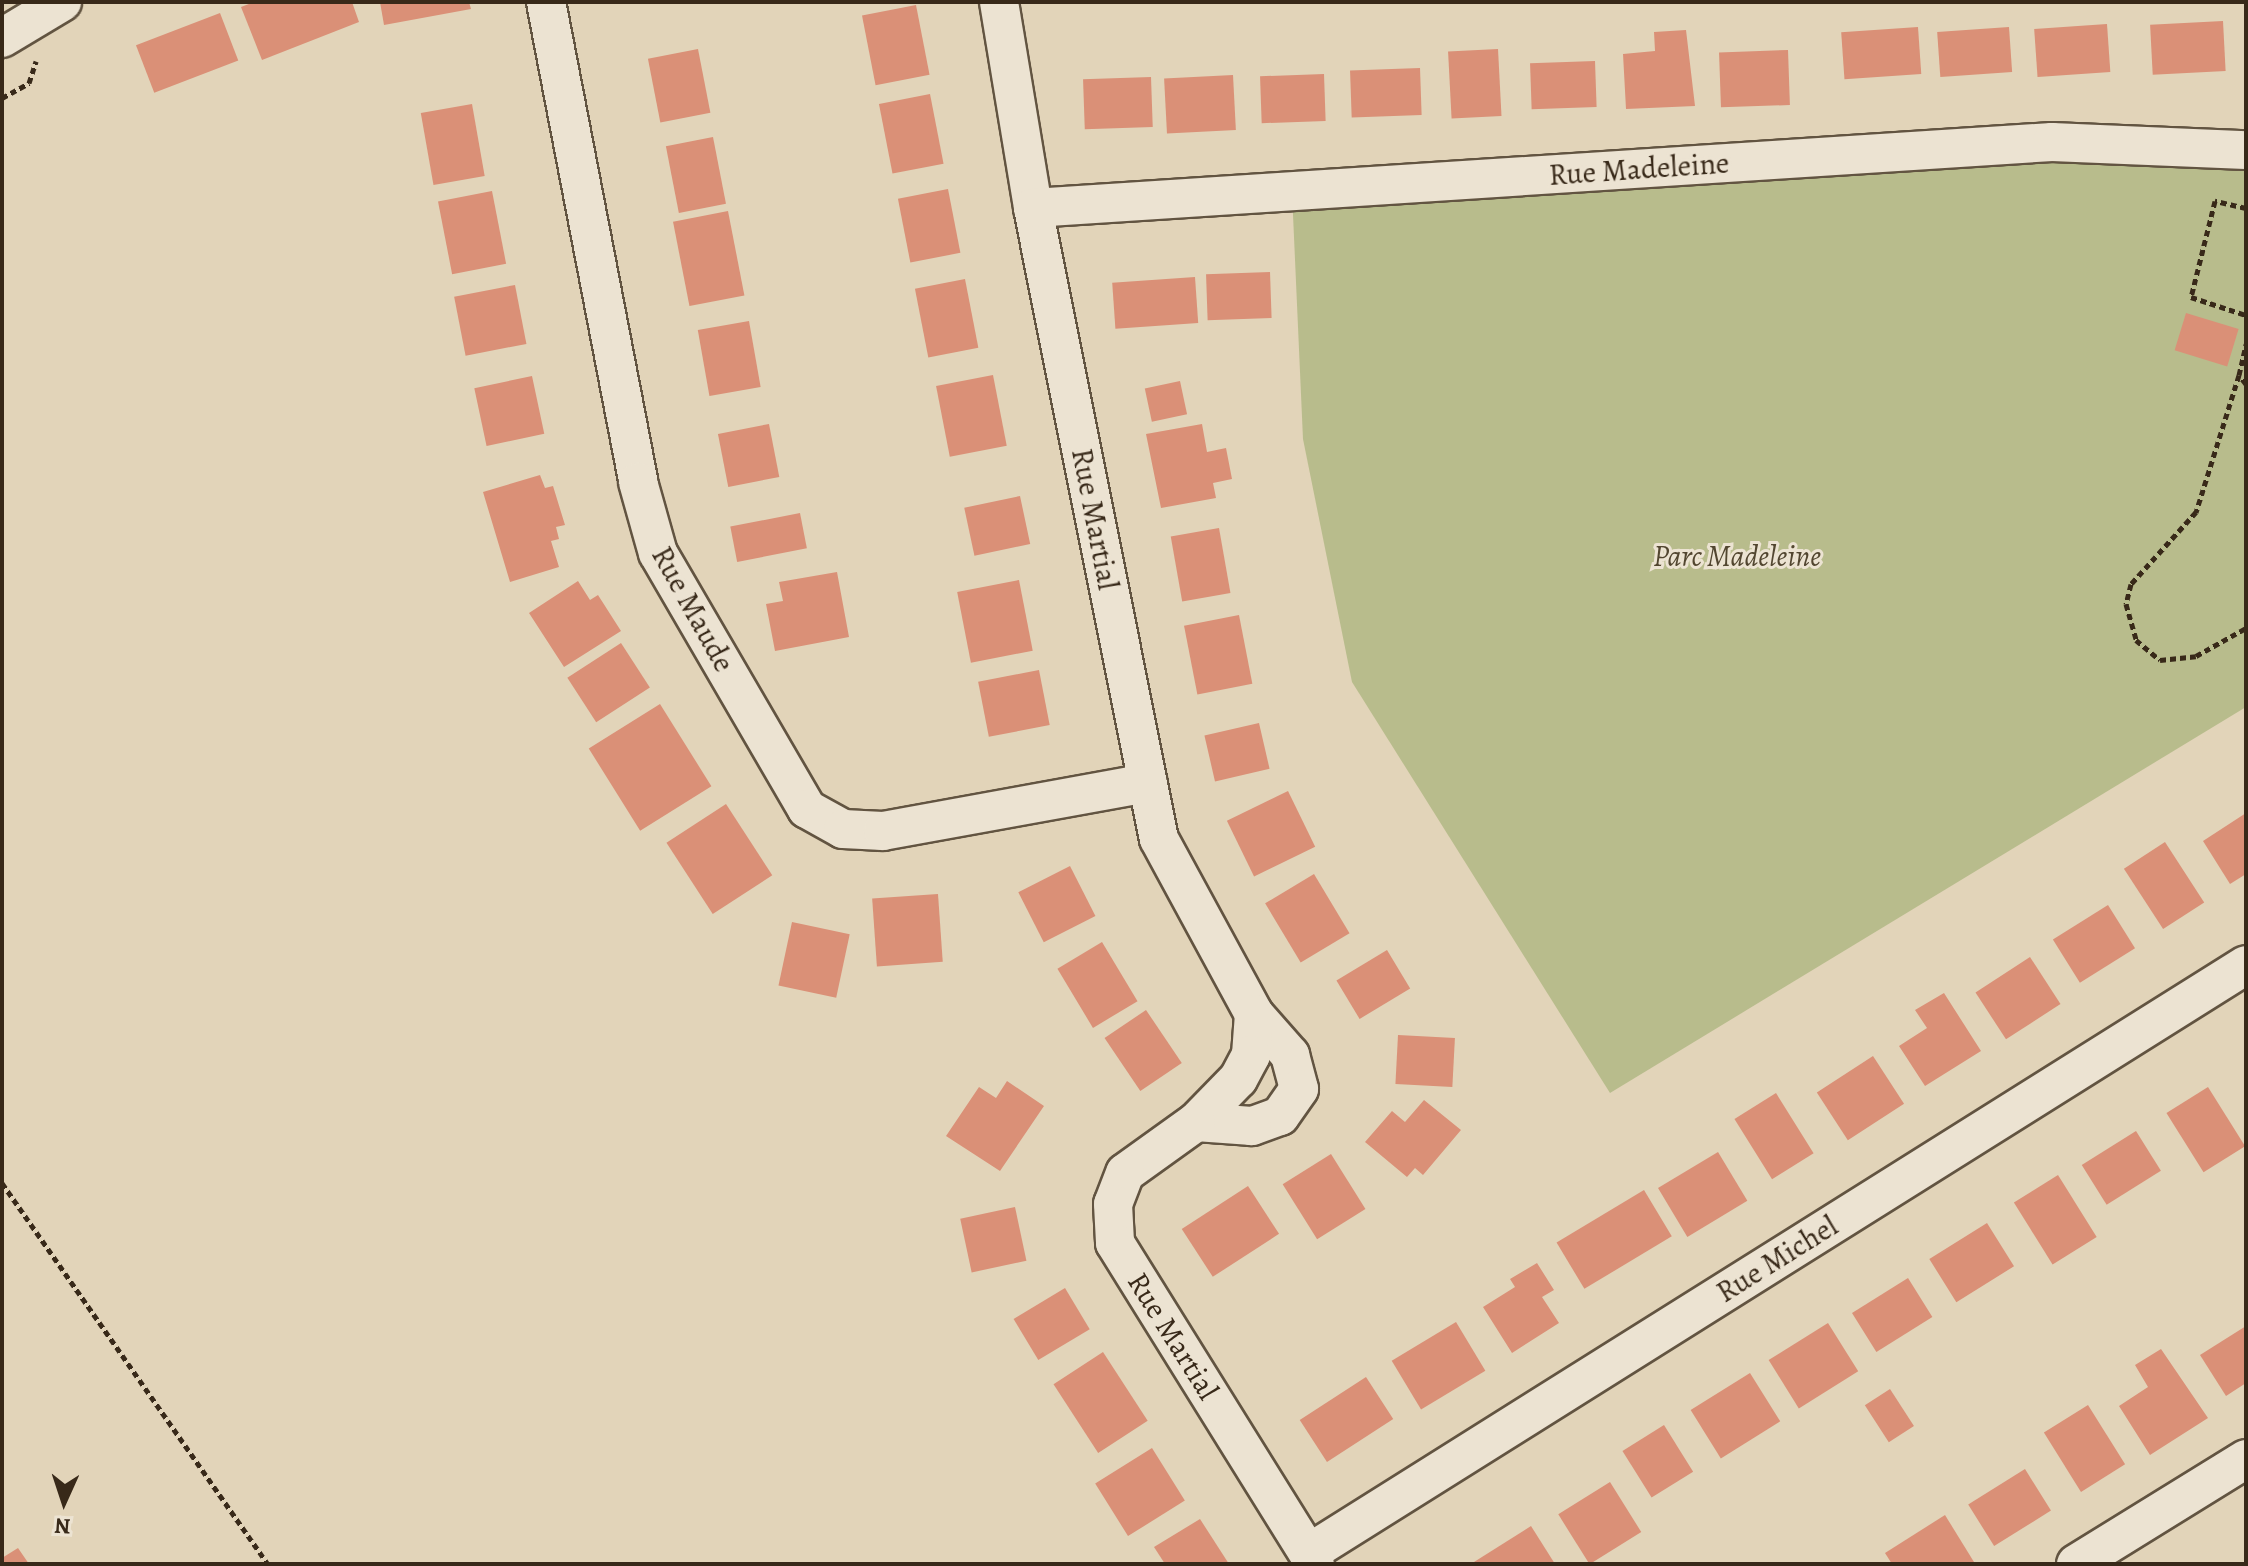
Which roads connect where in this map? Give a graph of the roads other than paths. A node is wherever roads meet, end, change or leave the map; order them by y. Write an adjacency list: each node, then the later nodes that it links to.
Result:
1 (546, 2): 7 (street, Rue Maude)
2 (999, 2): 6 (street, Rue Martial)
3 (59, 3): 4 (street)
4 (2, 38)
5 (2246, 150): 6 (street, Rue Madeleine)
6 (1033, 208): 7 (street, Rue Martial)
7 (1148, 783): 9 (street, Rue Martial)
8 (2246, 965): 12 (street, Rue Michel)
9 (1254, 1014): 10 (street, Rue Martial); 10 (street, Rue Martial)
10 (1196, 1122): 12 (street, Rue Martial)
11 (2246, 1459): 13 (street)
12 (1312, 1558)
13 (2076, 1564)

